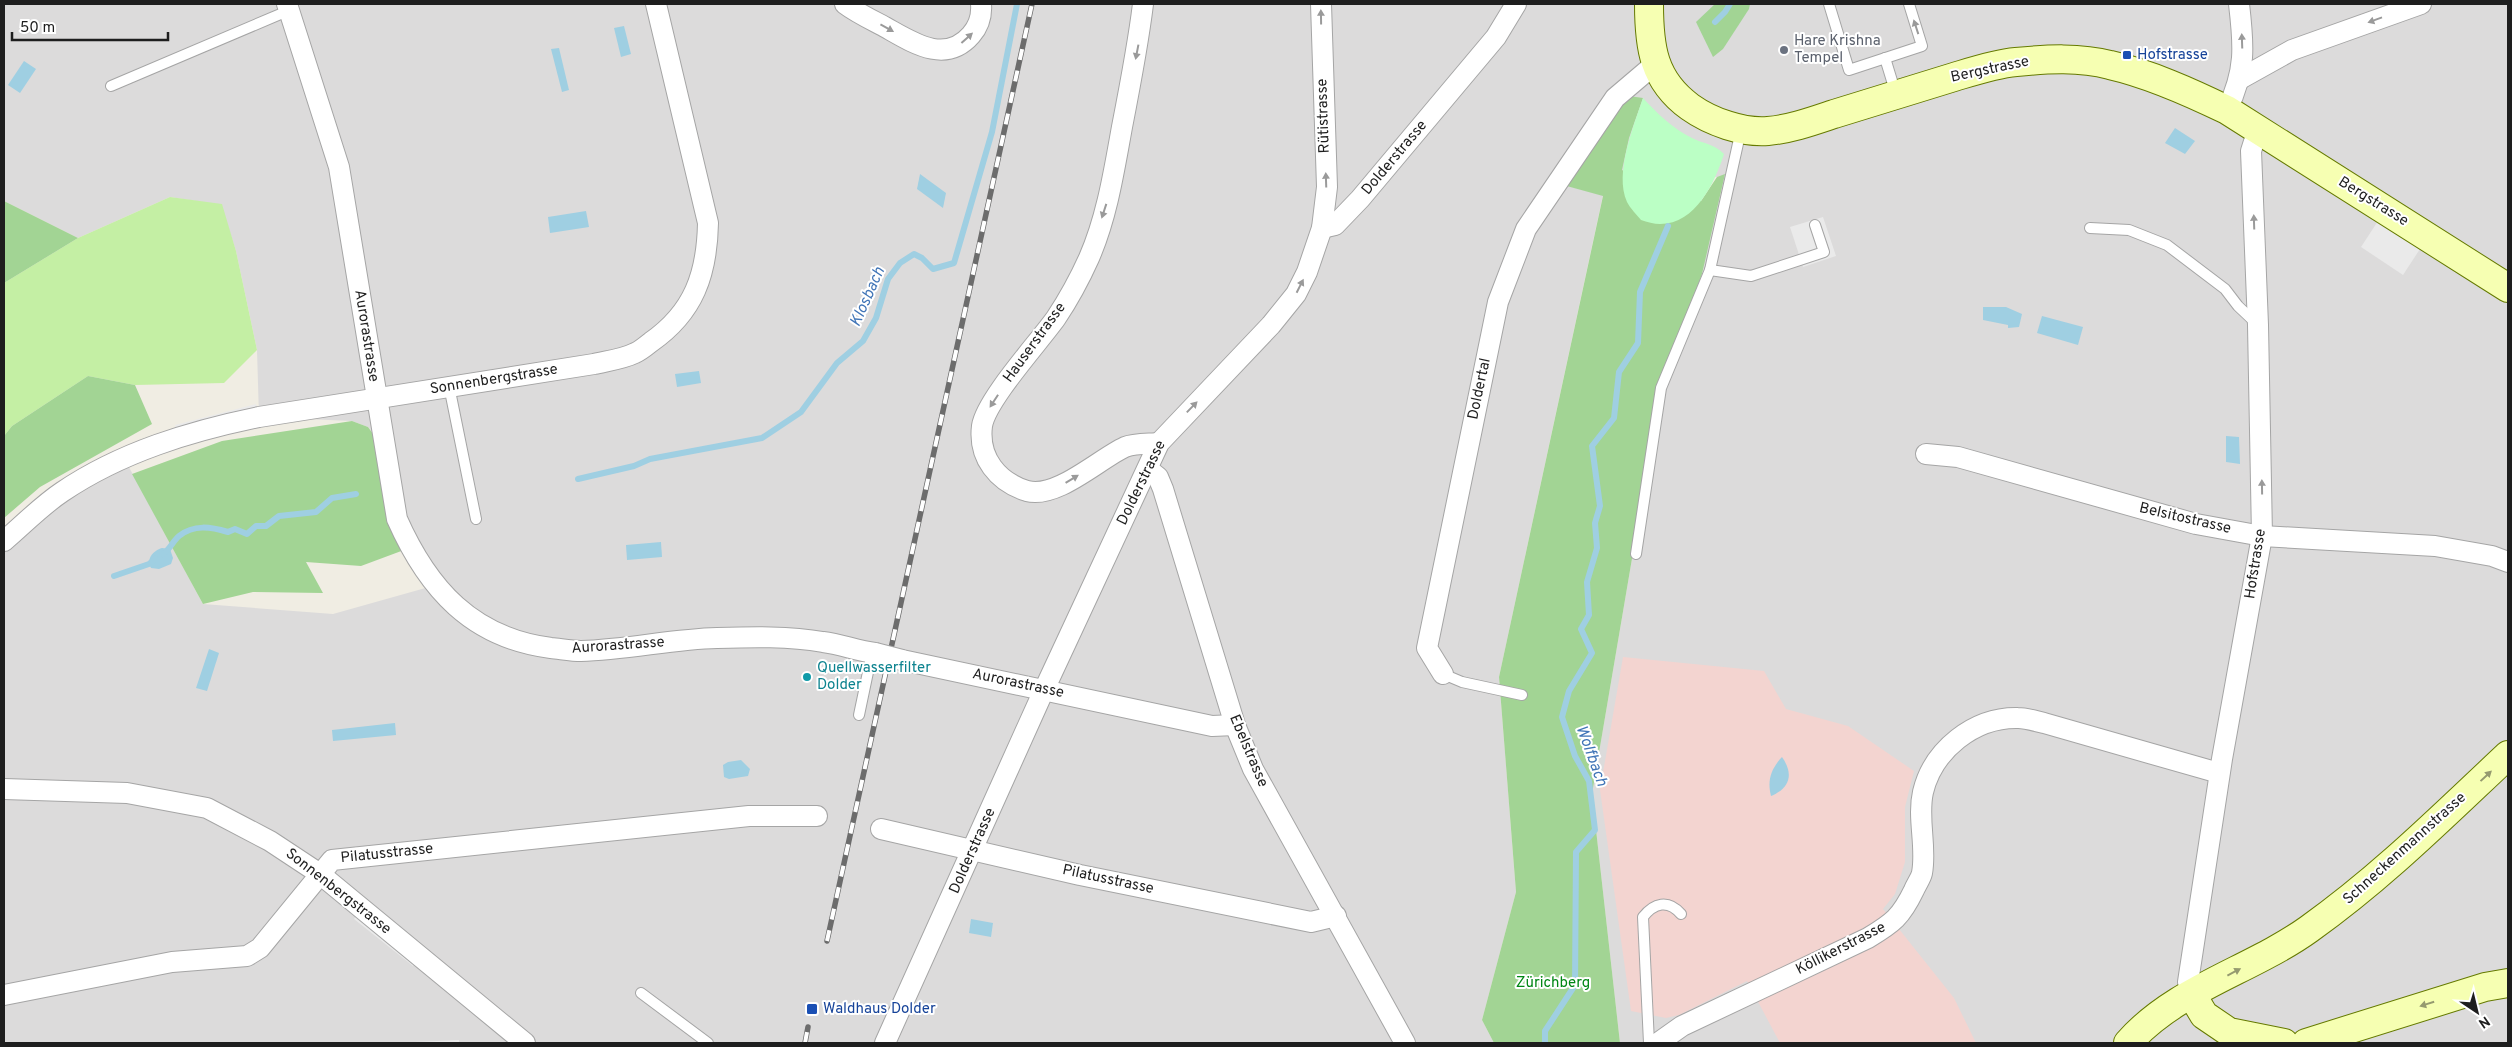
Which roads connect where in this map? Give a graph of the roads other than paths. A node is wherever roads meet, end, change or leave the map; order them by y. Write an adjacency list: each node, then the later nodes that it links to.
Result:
1 (656, 4): 27 (street, Sonnenbergstrasse)
2 (845, 4): 3 (street, one-way to 3)
3 (981, 4)
4 (1143, 4): 29 (street, Hauserstrasse, one-way to 29)
5 (1321, 4): 22 (street, Rütistrasse, one-way to 5)
6 (1516, 4): 22 (street, Dolderstrasse)
7 (1649, 4): 14 (main road, Bergstrasse)
8 (1829, 4): 13 (lane)
9 (1909, 4): 13 (lane, one-way to 9)
10 (2239, 4): 15 (street, one-way to 10)
11 (2421, 4): 15 (street, one-way to 15)
12 (289, 7): 16 (lane); 28 (street, Aurorastrasse)
13 (1885, 58): 17 (lane)
14 (1655, 64): 19 (main road, Bergstrasse); 38 (street, Doldertal)
15 (2240, 79): 18 (street)
16 (111, 86)
17 (1897, 95): 18 (main road, Bergstrasse); 19 (main road, Bergstrasse)
18 (2227, 110): 20 (main road, Bergstrasse)
19 (1741, 129): 24 (lane)
20 (2258, 129): 25 (main road, Bergstrasse); 26 (street, Hofstrasse, one-way to 20)
21 (1815, 225): 24 (lane)
22 (1322, 228): 29 (street, Dolderstrasse, one-way to 22)
23 (2090, 228): 26 (lane)
24 (1710, 270): 35 (lane)
25 (2508, 288)
26 (2258, 325): 33 (street, Hofstrasse, one-way to 26)
27 (449, 386): 28 (street, Sonnenbergstrasse); 32 (lane)
28 (376, 398): 34 (street, Sonnenbergstrasse); 37 (street, Aurorastrasse)
29 (1159, 443): 31 (street, Dolderstrasse)
30 (1926, 454): 33 (street, Belsitostrasse)
31 (1148, 469): 39 (street, Dolderstrasse); 42 (street, Ebelstrasse)
32 (476, 519)
33 (2262, 536): 36 (street, Belsitostrasse); 44 (street, Hofstrasse)
34 (4, 541)
35 (1636, 554)
36 (2508, 562)
37 (873, 653): 39 (street, Aurorastrasse, bridge); 41 (lane)
38 (1443, 674): 40 (lane, Doldertal)
39 (1044, 690): 42 (street, Aurorastrasse); 48 (street, Dolderstrasse)
40 (1522, 695)
41 (859, 715)
42 (1235, 725): 51 (street, Ebelstrasse)
43 (2508, 755): 55 (main road, Schneckenmannstrasse, one-way to 43)
44 (2219, 773): 55 (street, Hofstrasse); 62 (street, Köllikerstrasse)
45 (4, 789): 49 (street, Sonnenbergstrasse)
46 (817, 816): 49 (street, Pilatusstrasse)
47 (881, 829): 48 (street, Pilatusstrasse)
48 (973, 851): 51 (street, Pilatusstrasse); 59 (street, Dolderstrasse)
49 (320, 874): 54 (street, Pilatusstrasse); 57 (street, Sonnenbergstrasse)
50 (1681, 914): 61 (lane)
51 (1336, 916): 60 (street, Ebelstrasse)
52 (2508, 983): 64 (main road, one-way to 64)
53 (641, 993): 58 (lane)
54 (4, 995)
55 (2192, 995): 56 (main road, Schneckenmannstrasse); 63 (main road)
56 (2130, 1040)
57 (525, 1043)
58 (708, 1043)
59 (886, 1043)
60 (1406, 1043)
61 (1649, 1043)
62 (1658, 1043)
63 (2284, 1043)
64 (2306, 1043)

